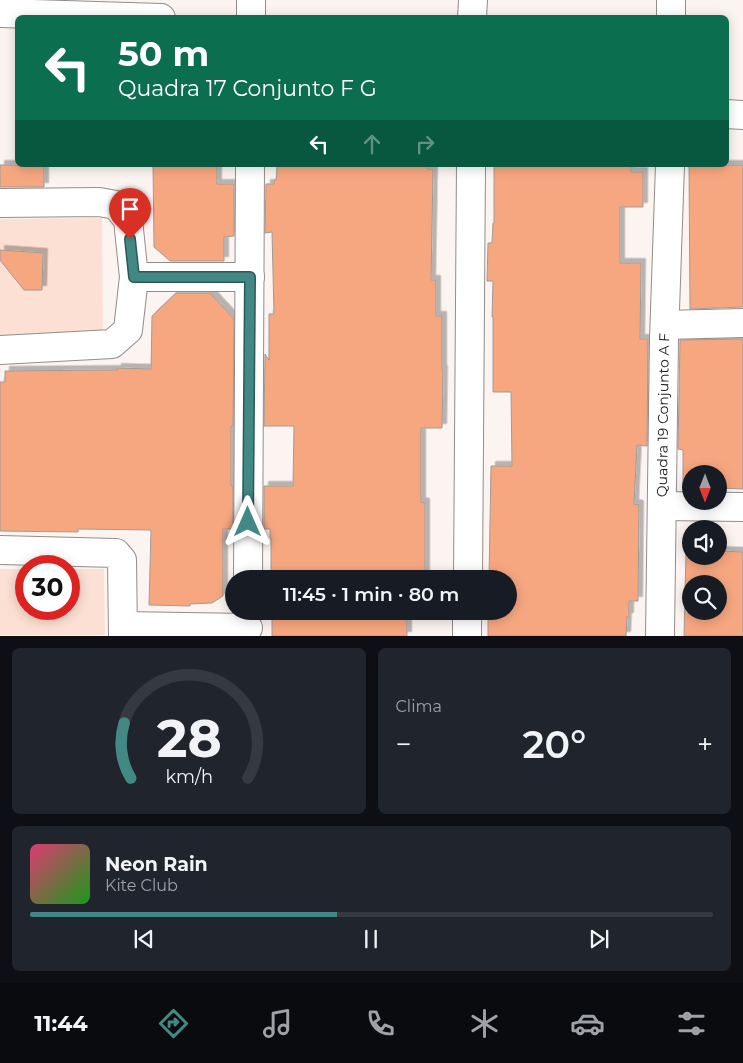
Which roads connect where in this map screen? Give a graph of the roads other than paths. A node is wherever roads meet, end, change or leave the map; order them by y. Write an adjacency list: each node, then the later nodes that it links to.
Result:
1 (251, 0): 7 (street)
2 (473, 0): 8 (street)
3 (671, 0): 9 (street)
4 (131, 8): 5 (street); 6 (street)
5 (0, 13)
6 (152, 15)
7 (251, 15)
8 (472, 15)
9 (671, 15)
10 (729, 114): 11 (street)
11 (743, 115)
12 (250, 167): 17 (street)
13 (471, 167): 25 (street)
14 (670, 167): 19 (street, Quadra 19 Conjunto A F)
15 (0, 203): 16 (street)
16 (134, 277): 17 (street); 20 (street)
17 (250, 277): 24 (street)
18 (743, 323): 19 (street)
19 (665, 325): 21 (street, Quadra 19 Conjunto A F)
20 (0, 350)
21 (662, 506): 22 (street); 30 (street, Quadra 19 Conjunto A F)
22 (743, 507)
23 (0, 550): 28 (street)
24 (248, 570)
25 (468, 570)
26 (467, 620): 29 (street)
27 (248, 625): 28 (street)
28 (123, 631)
29 (467, 636)
30 (660, 636)

